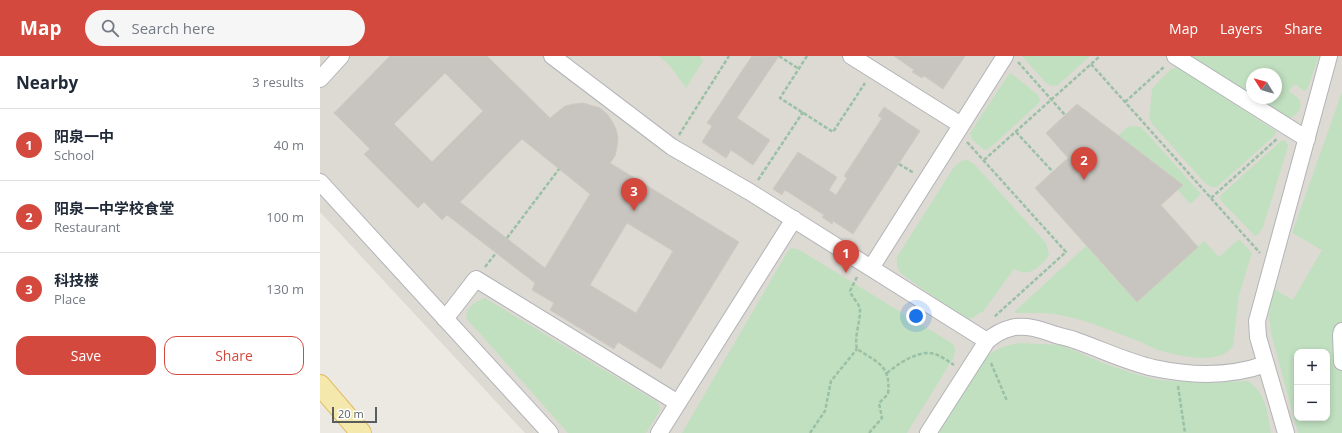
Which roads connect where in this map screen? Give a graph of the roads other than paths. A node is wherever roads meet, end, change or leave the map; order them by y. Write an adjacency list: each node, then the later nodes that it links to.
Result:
1 (341, 56): 7 (street)
2 (552, 56): 11 (street)
3 (851, 56): 8 (street)
4 (1175, 56): 9 (street)
5 (1329, 56): 9 (street)
6 (1011, 59): 8 (street)
7 (320, 79)
8 (959, 128): 12 (street)
9 (1307, 139): 17 (street)
10 (320, 182): 13 (street)
11 (794, 219): 12 (street); 19 (street)
12 (868, 266): 15 (street)
13 (445, 319): 19 (street); 21 (street)
14 (1342, 331): 16 (street)
15 (982, 340): 17 (street); 23 (street)
16 (1342, 362)
17 (1266, 364): 24 (street)
18 (320, 385): 20 (main road)
19 (678, 403): 22 (street)
20 (361, 433)
21 (550, 433)
22 (659, 433)
23 (928, 433)
24 (1286, 433)

